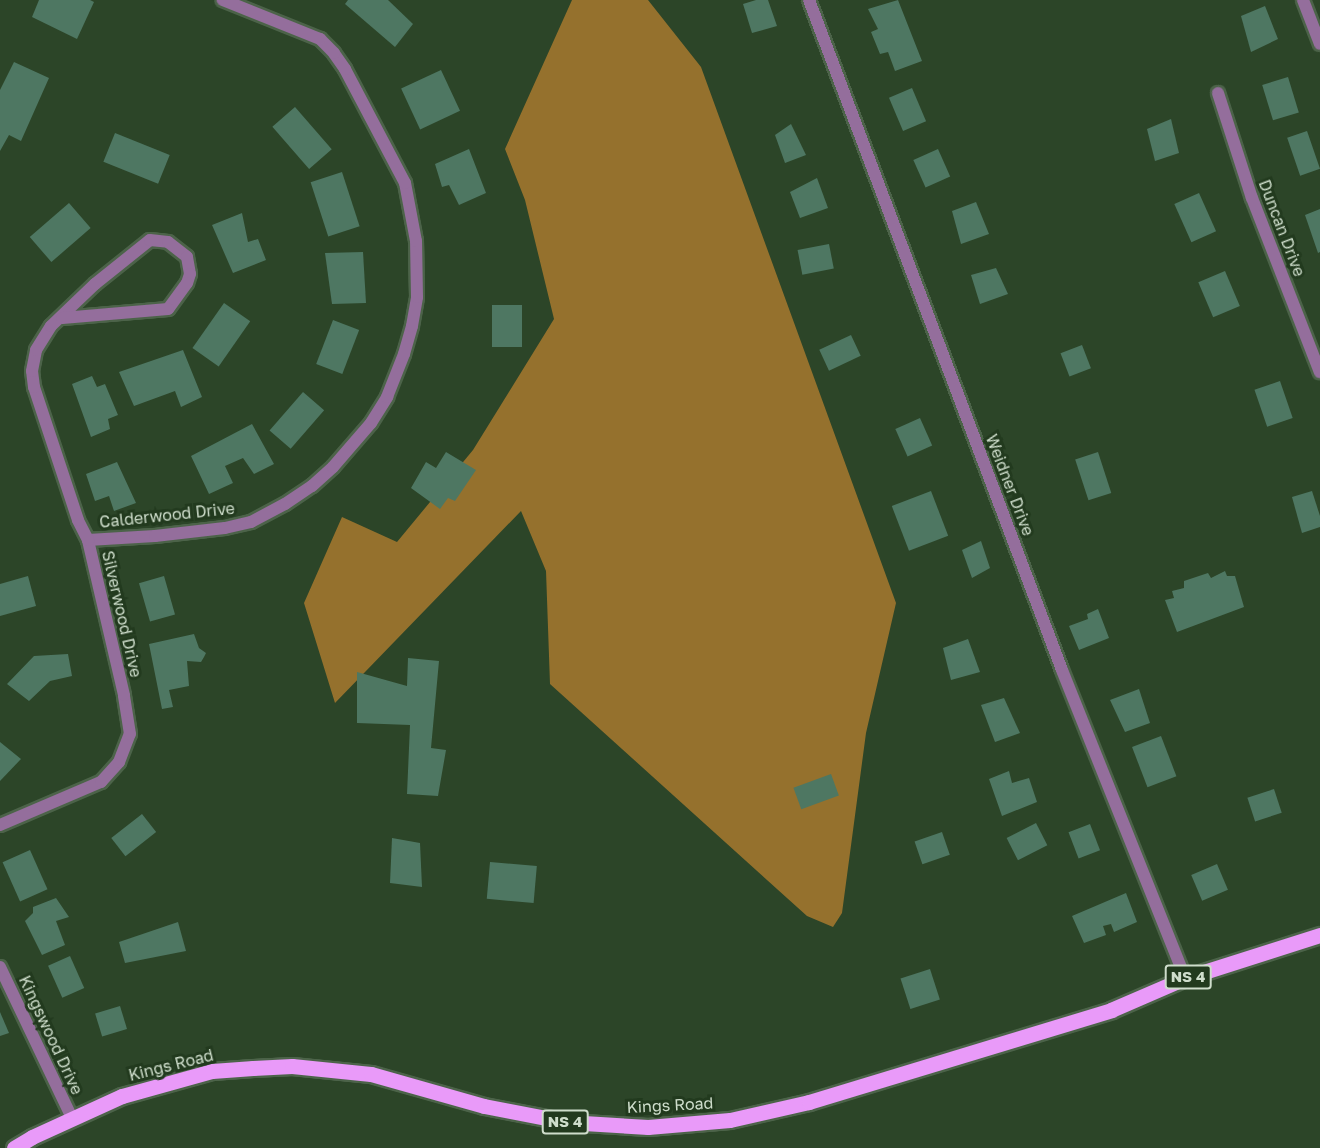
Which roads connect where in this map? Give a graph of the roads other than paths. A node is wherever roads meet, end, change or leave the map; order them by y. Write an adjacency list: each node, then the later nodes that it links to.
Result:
1 (223, 0): 8 (street, Calderwood Drive)
2 (809, 0): 12 (street, Weidner Drive)
3 (1303, 0): 4 (street)
4 (1320, 44)
5 (1218, 93): 7 (street, Duncan Drive)
6 (62, 318): 6 (street, Silverwood Drive); 8 (street, Silverwood Drive)
7 (1320, 372)
8 (88, 540): 9 (street, Silverwood Drive)
9 (0, 825)
10 (1320, 935): 12 (main road, Kings Road / NS 4)
11 (0, 967): 13 (street, Kingswood Drive)
12 (1185, 978): 13 (main road, Kings Road / NS 4)
13 (72, 1118): 14 (main road, Kings Road / NS 4)
14 (14, 1148)

